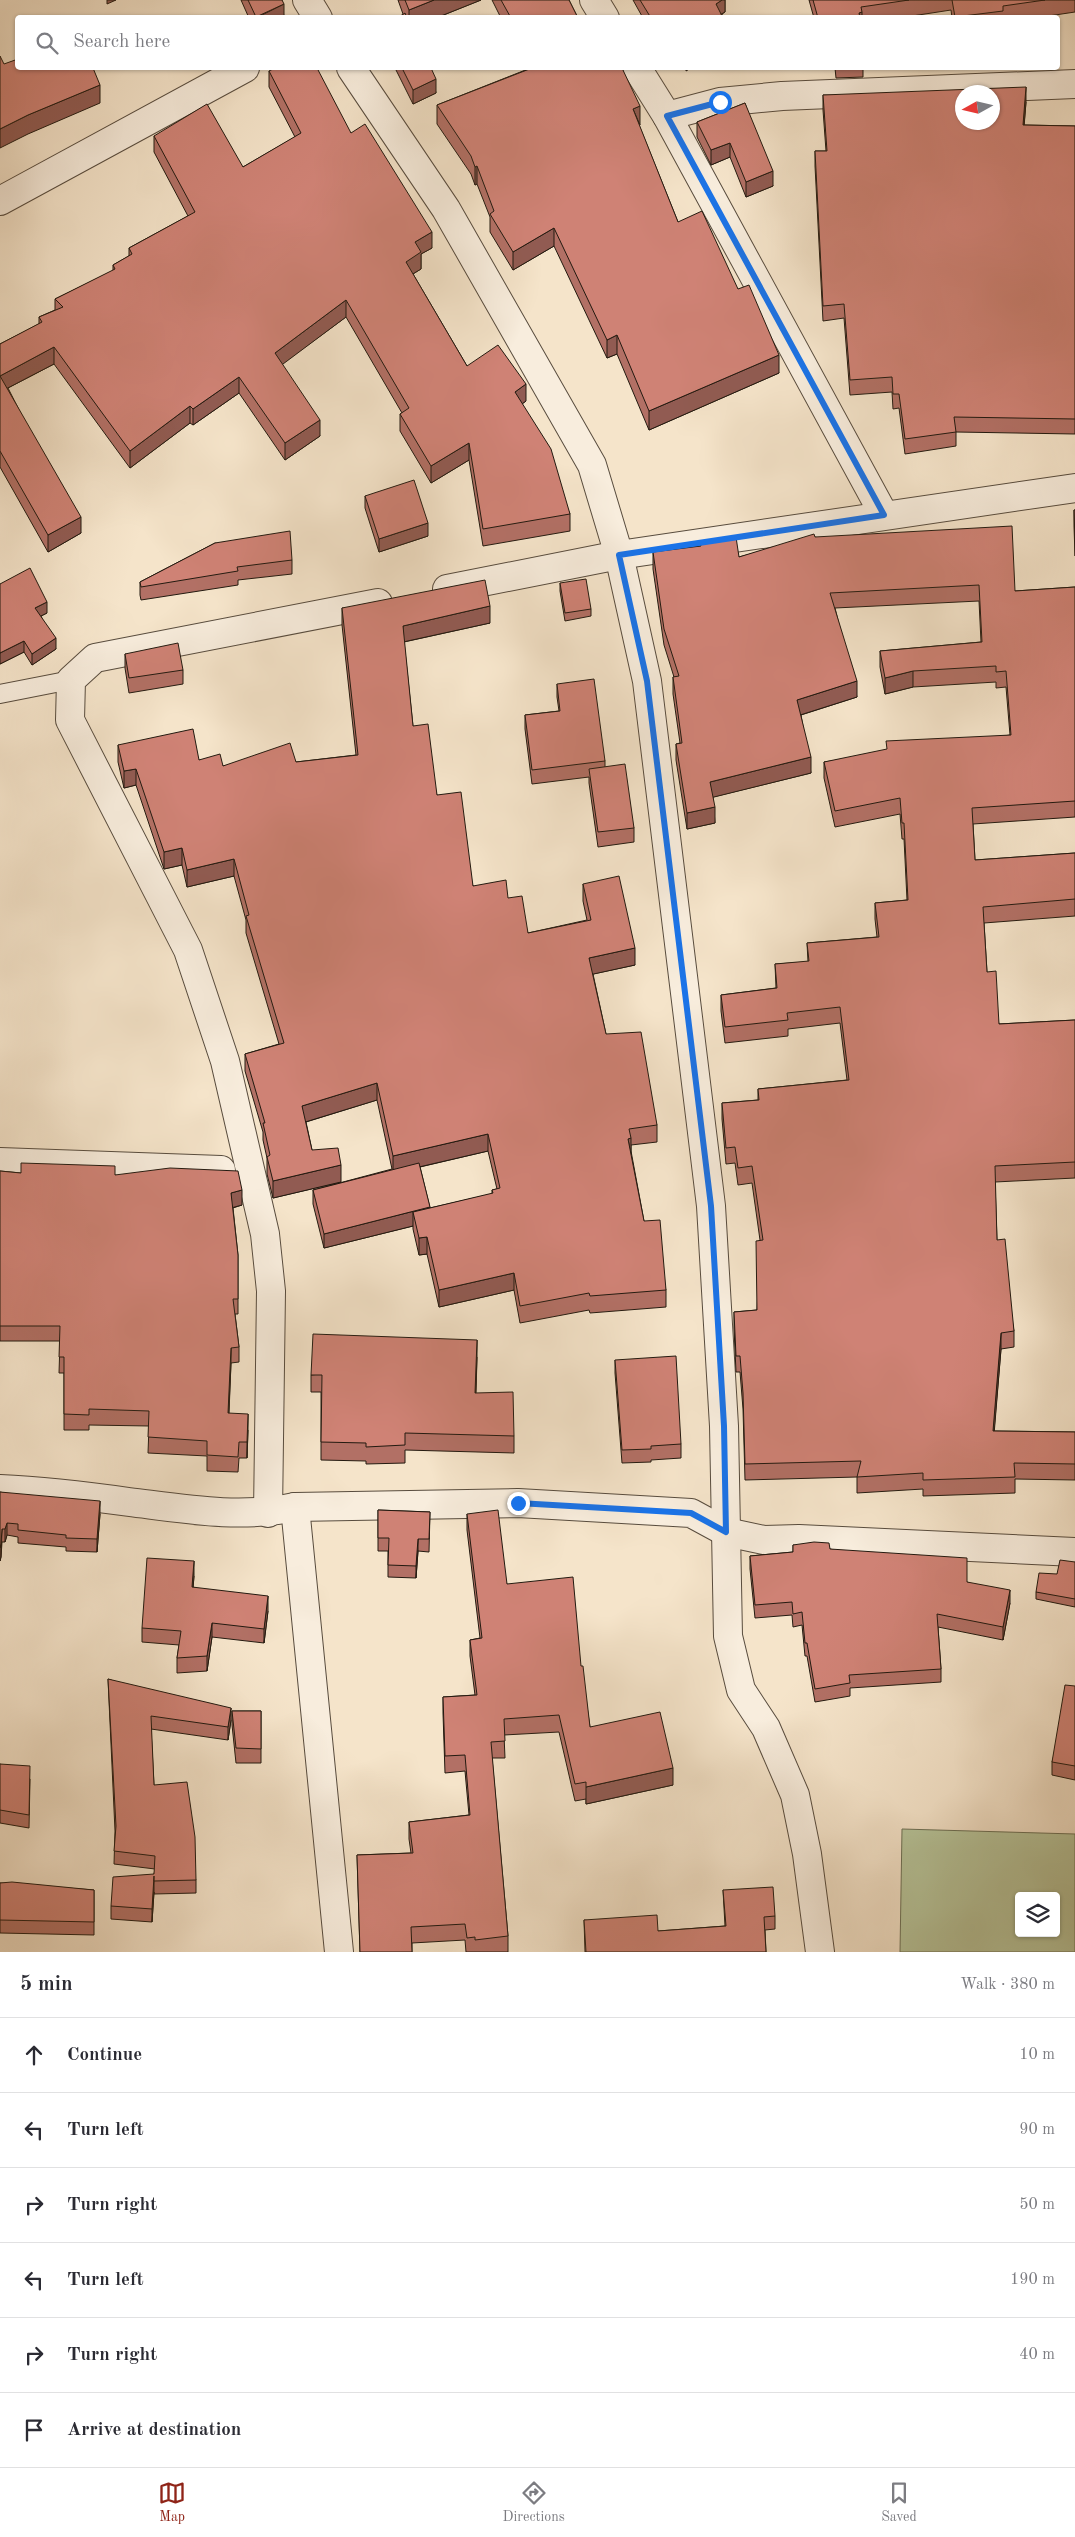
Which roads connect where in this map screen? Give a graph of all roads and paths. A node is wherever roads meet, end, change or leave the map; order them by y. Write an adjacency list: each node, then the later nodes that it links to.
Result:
1 (307, 0): 3 (street)
2 (594, 0): 4 (street)
3 (316, 15)
4 (603, 15)
5 (240, 70): 10 (street)
6 (352, 70): 13 (street)
7 (637, 70): 9 (street)
8 (1075, 84): 9 (street)
9 (667, 116): 12 (street)
10 (0, 201)
11 (1075, 488): 12 (street)
12 (884, 515): 13 (street)
13 (619, 555): 14 (street); 21 (street)
14 (71, 680): 15 (lane); 17 (street)
15 (0, 694)
16 (0, 1162): 17 (street)
17 (252, 1172): 20 (street)
18 (0, 1489): 20 (street)
19 (295, 1507): 20 (street); 21 (street); 23 (street)
20 (268, 1513)
21 (726, 1532): 22 (street); 24 (street)
22 (1075, 1552)
23 (339, 1952)
24 (820, 1952)

